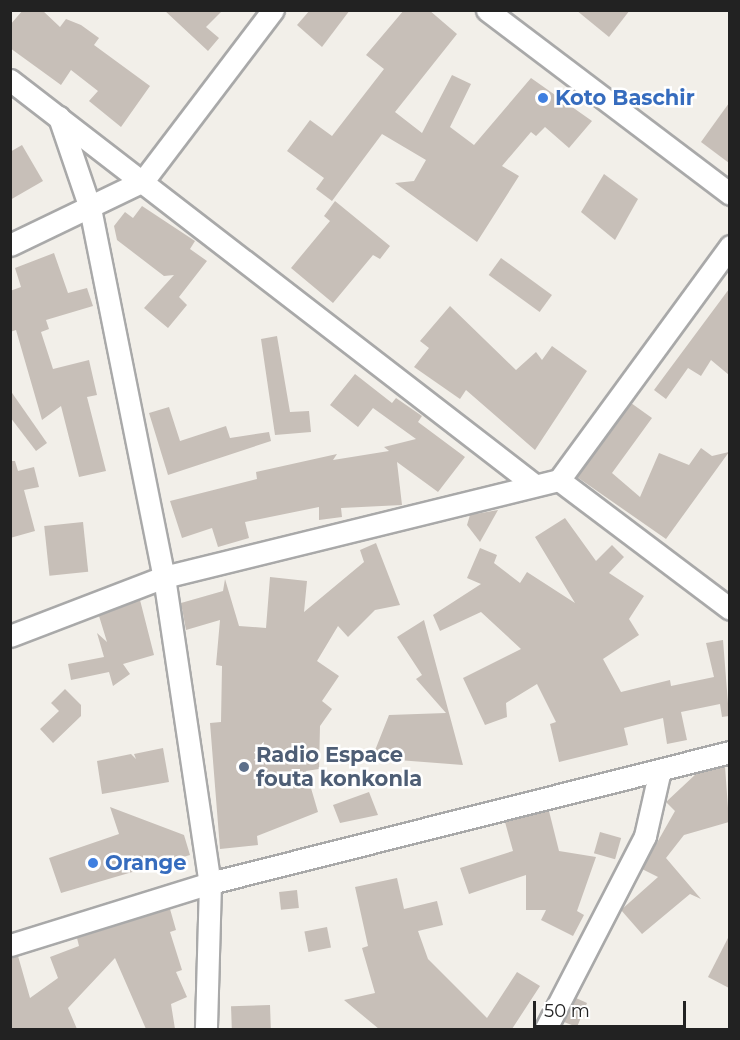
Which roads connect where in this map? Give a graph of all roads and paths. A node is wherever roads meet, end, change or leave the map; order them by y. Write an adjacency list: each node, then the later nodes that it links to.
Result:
1 (273, 10): 5 (street)
2 (487, 10): 6 (street)
3 (10, 80): 4 (street)
4 (59, 117): 5 (street); 7 (street)
5 (143, 181): 7 (street); 11 (street)
6 (729, 194)
7 (90, 208): 8 (street); 12 (street)
8 (10, 245)
9 (729, 246): 10 (street)
10 (559, 480): 11 (street); 13 (street)
11 (532, 483): 12 (street)
12 (164, 577): 14 (street); 17 (street)
13 (729, 609)
14 (10, 636)
15 (729, 752): 16 (street)
16 (660, 770): 17 (street); 20 (street)
17 (210, 883): 18 (street); 19 (street)
18 (10, 945)
19 (206, 1029)
20 (545, 1029)

